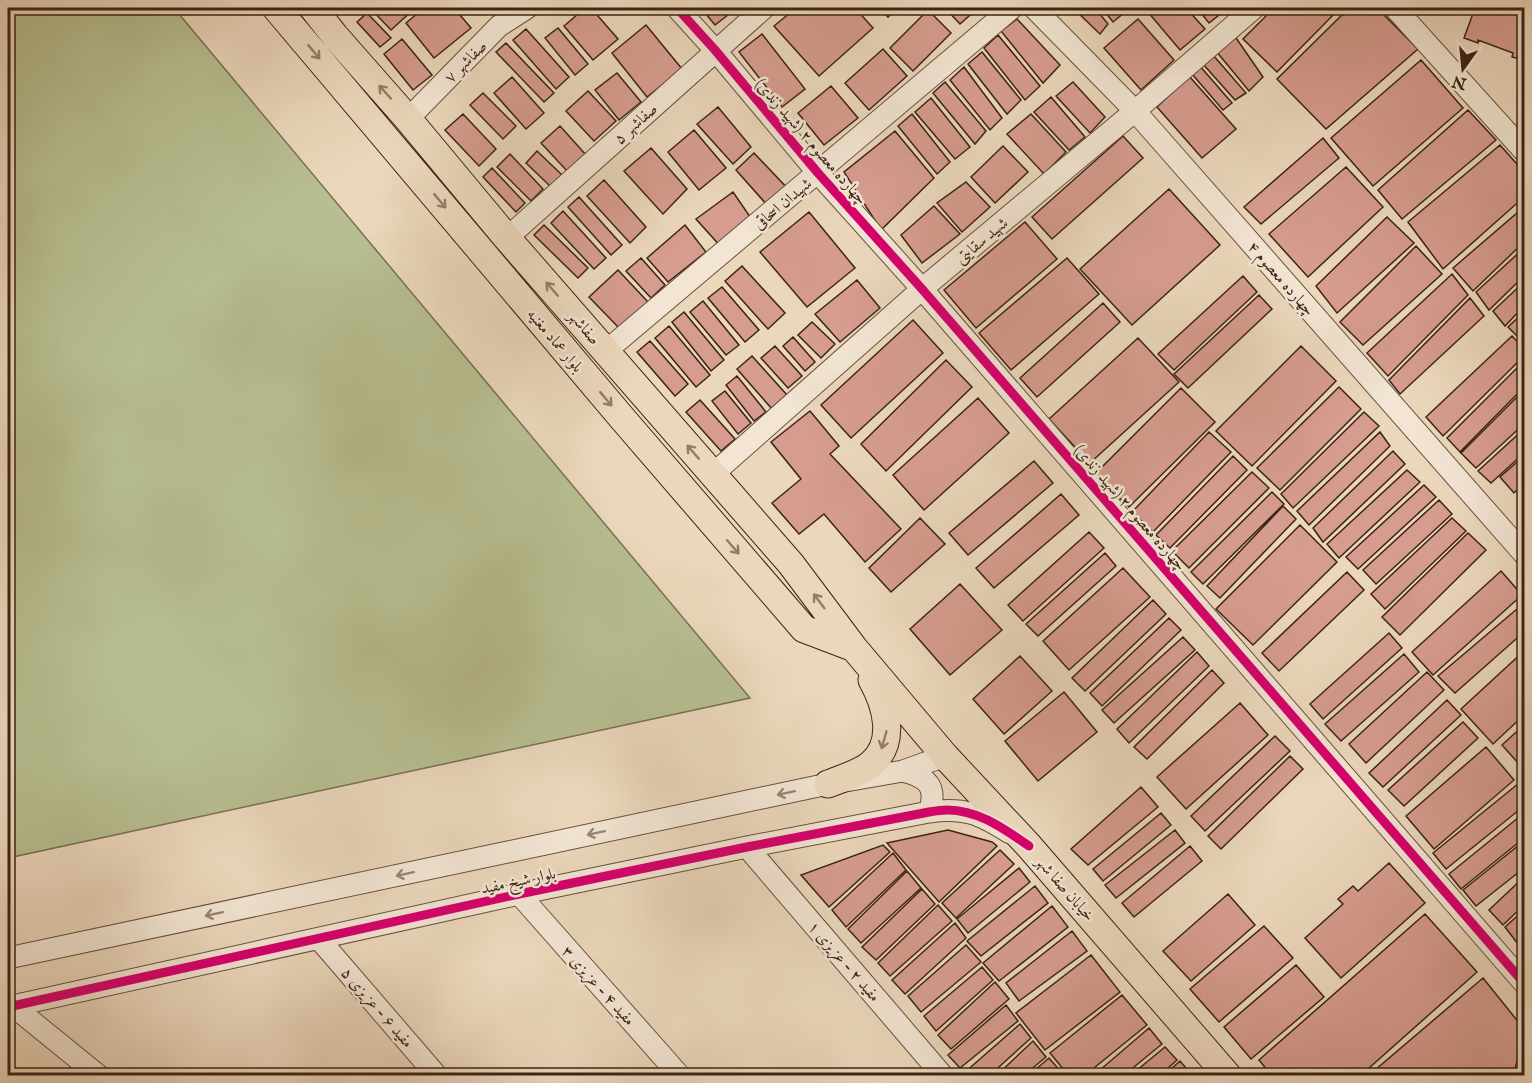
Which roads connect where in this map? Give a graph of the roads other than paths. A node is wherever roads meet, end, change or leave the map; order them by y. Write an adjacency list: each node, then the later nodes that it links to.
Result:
1 (276, 8): 20 (main road, بلوار عماد مغنیه, one-way to 20)
2 (313, 8): 12 (main road, صفاشهر, one-way to 2)
3 (527, 8): 12 (street, صفاشهر ۷)
4 (677, 8): 10 (street)
5 (764, 8): 10 (street, صفاشهر ۵)
6 (1012, 8): 14 (street, شهیدان اسحاقی)
7 (1034, 8): 11 (street, چهارده معصوم ۴)
8 (1254, 8): 11 (street, شهید سقایتی)
9 (1395, 8): 13 (street)
10 (715, 50): 14 (street, چهارده معصوم ۲ (شهید زندی)); 15 (street, صفاشهر ۵)
11 (1135, 111): 16 (street, شهید سقایتی); 19 (street, چهارده معصوم ۴)
12 (408, 119): 15 (main road, صفاشهر)
13 (1524, 151)
14 (818, 173): 16 (street, چهارده معصوم ۲ (شهید زندی)); 17 (street, شهیدان اسحاقی)
15 (507, 238): 17 (main road, صفاشهر, one-way to 15)
16 (922, 289): 18 (street, شهید سقایتی); 30 (street, چهارده معصوم ۲ (شهید زندی))
17 (606, 351): 18 (main road, صفاشهر, one-way to 17)
18 (712, 475): 20 (main road, صفاشهر, one-way to 18)
19 (1524, 554)
20 (854, 648): 21 (main road, خیابان صفا شهر); 23 (main road, one-way to 23)
21 (945, 756): 22 (street, بلوار شیخ مفید); 25 (main road, خیابان صفا شهر)
22 (903, 771): 23 (street, بلوار شیخ مفید); 24 (street)
23 (828, 784): 29 (street, بلوار شیخ مفید, one-way to 29)
24 (928, 812): 25 (street, بلوار شیخ مفید); 26 (street, بلوار شیخ مفید)
25 (1029, 846): 36 (main road, خیابان صفا شهر)
26 (747, 847): 27 (street, بلوار شیخ مفید); 35 (street, مفید ۲ - عزیزی ۱)
27 (519, 894): 28 (street, بلوار شیخ مفید); 34 (street, مفید ۴ - عزیزی ۳)
28 (319, 939): 31 (street, بلوار شیخ مفید); 33 (street, مفید ۶ - عزیزی ۵)
29 (8, 958)
30 (1524, 983)
31 (10, 1007): 32 (street)
32 (99, 1076)
33 (437, 1076)
34 (680, 1076)
35 (943, 1076)
36 (1228, 1076)

